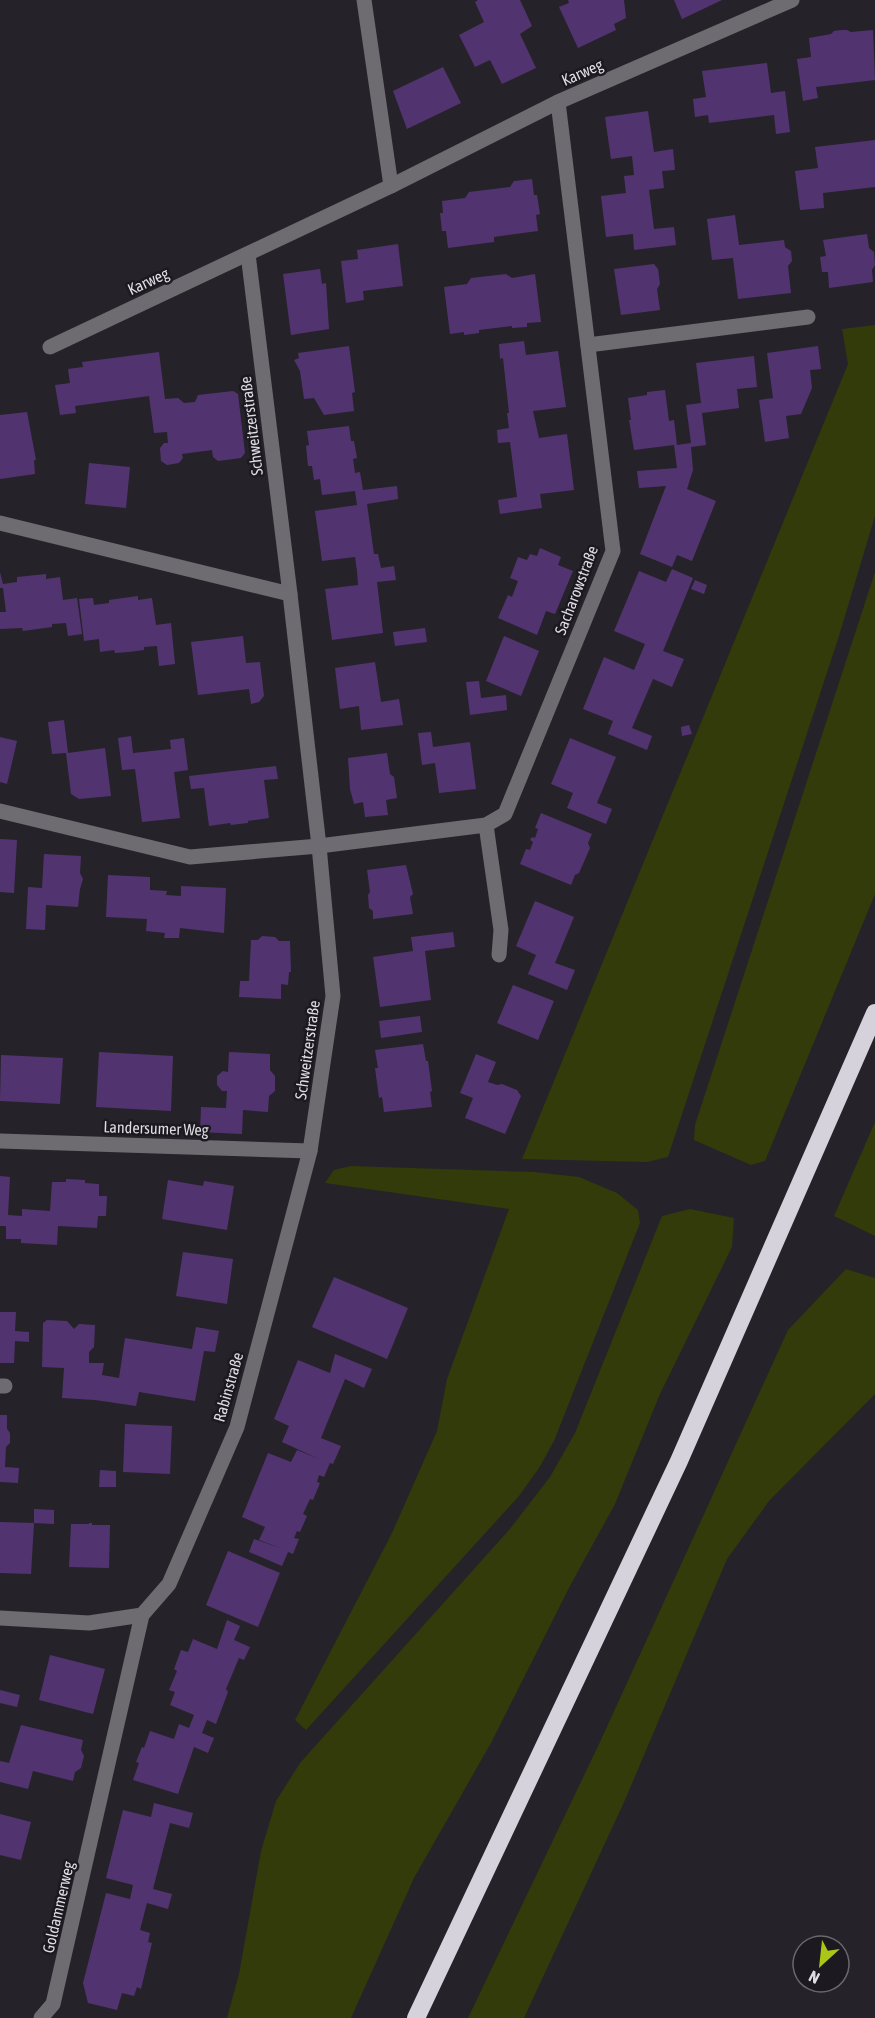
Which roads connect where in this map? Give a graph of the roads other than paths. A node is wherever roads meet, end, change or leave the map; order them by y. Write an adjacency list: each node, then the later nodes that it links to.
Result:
1 (364, 0): 4 (street)
2 (792, 0): 3 (street, Karweg)
3 (558, 102): 4 (street, Karweg); 7 (street, Sacharowstraße)
4 (391, 186): 5 (street, Karweg)
5 (248, 254): 8 (street, Karweg); 10 (street, Schweitzerstraße)
6 (808, 317): 7 (street)
7 (588, 345): 12 (street, Sacharowstraße)
8 (50, 347)
9 (0, 523): 10 (street)
10 (290, 594): 13 (street, Schweitzerstraße)
11 (0, 811): 13 (street)
12 (486, 825): 13 (street); 14 (street)
13 (319, 846): 17 (street, Schweitzerstraße)
14 (499, 955)
15 (875, 1013): 22 (highway)
16 (0, 1142): 17 (street, Landersumer Weg)
17 (310, 1151): 18 (street, Rabinstraße)
18 (142, 1615): 19 (street); 20 (street, Rabinstraße)
19 (0, 1618)
20 (101, 1800): 21 (street, Goldammerweg)
21 (41, 2018)
22 (417, 2018)

